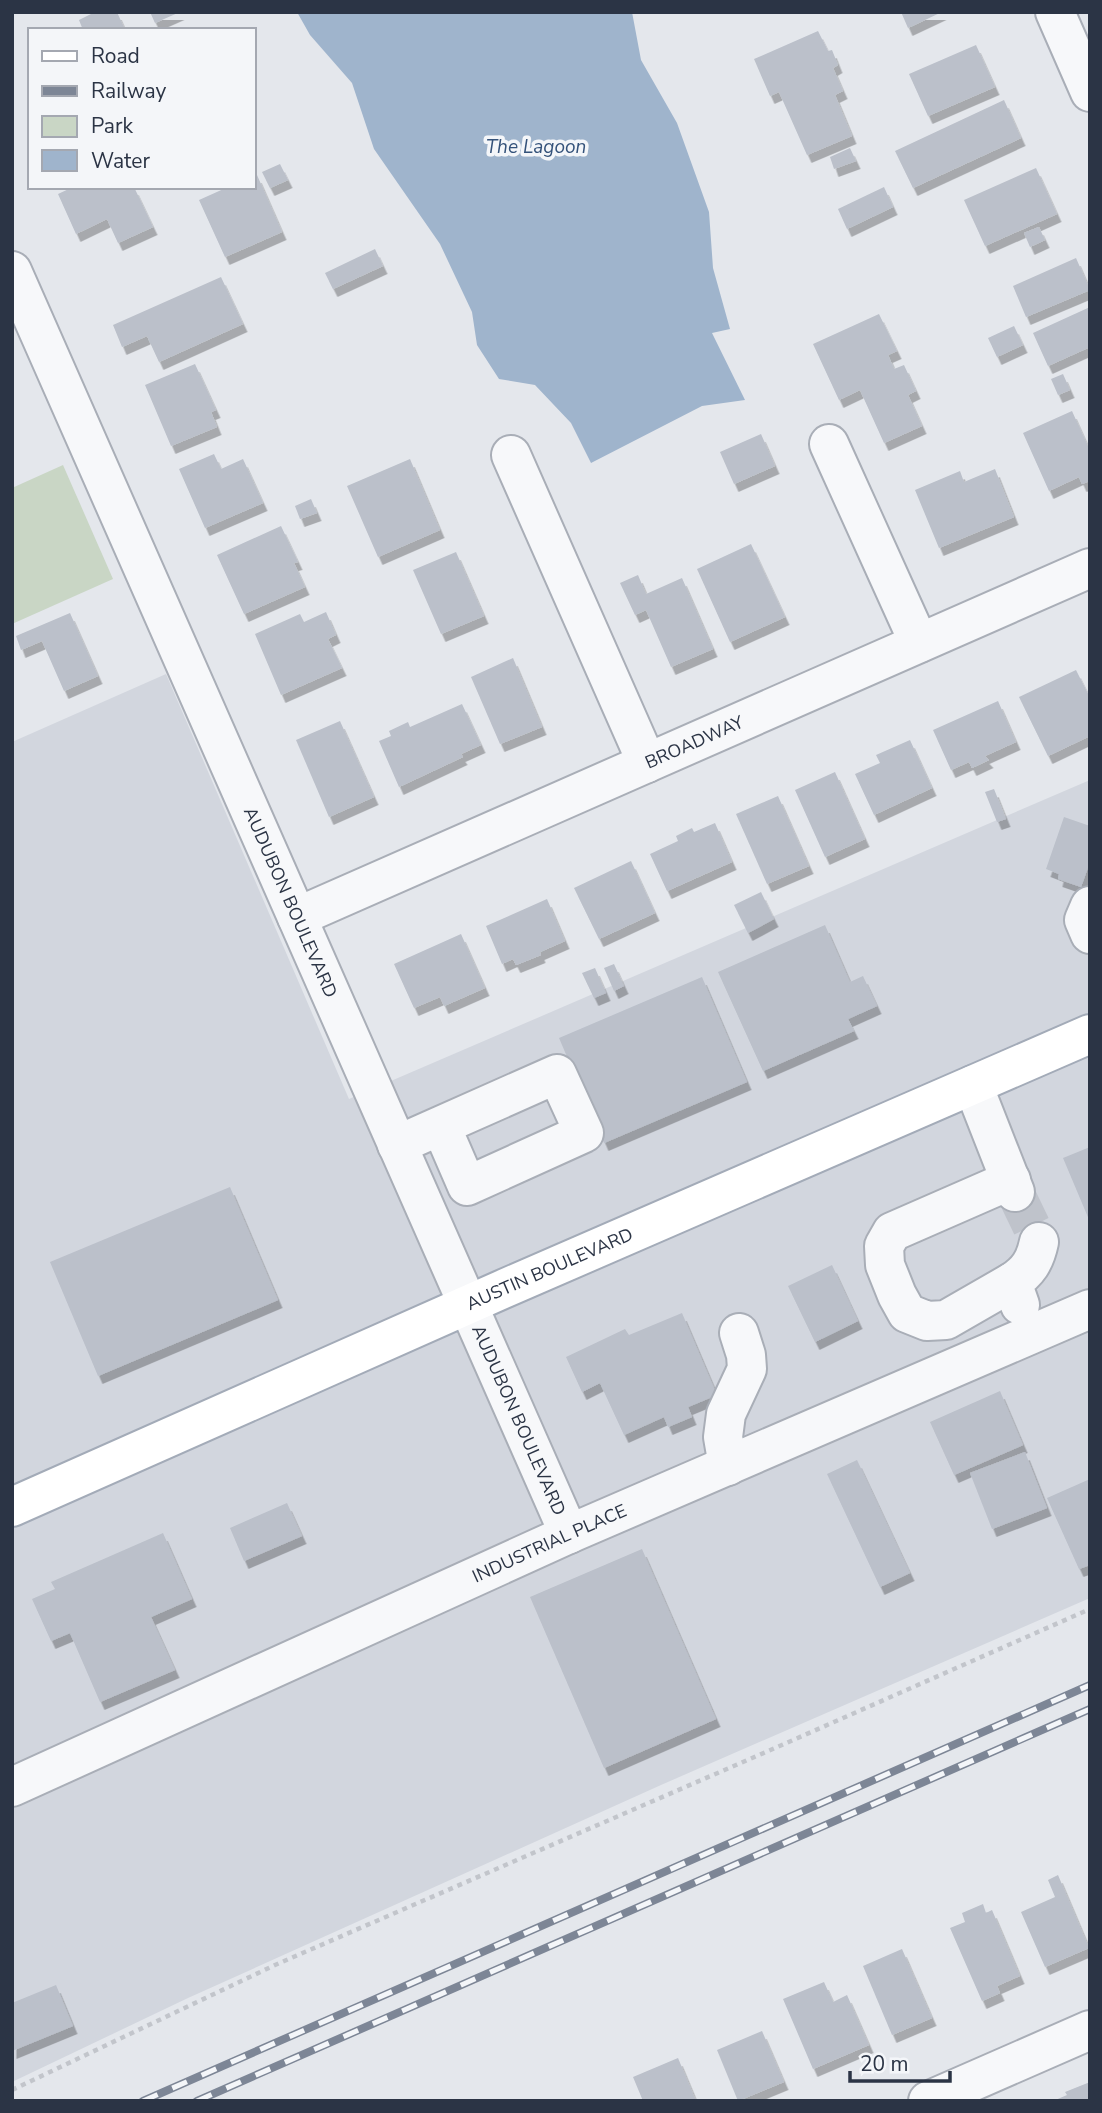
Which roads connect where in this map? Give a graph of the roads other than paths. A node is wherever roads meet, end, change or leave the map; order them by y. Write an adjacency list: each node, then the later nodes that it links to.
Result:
1 (1055, 12): 2 (street)
2 (1090, 92)
3 (12, 271): 10 (street, AUDUBON BOULEVARD)
4 (829, 444): 7 (street)
5 (511, 455): 8 (street)
6 (1090, 568): 7 (street, BROADWAY)
7 (919, 643): 8 (street, BROADWAY)
8 (648, 763): 10 (street, BROADWAY)
9 (1090, 906): 11 (street)
10 (297, 917): 15 (street, AUDUBON BOULEVARD)
11 (1090, 934)
12 (1090, 1034): 13 (main road, AUSTIN BOULEVARD)
13 (973, 1085): 17 (street); 18 (main road, AUSTIN BOULEVARD)
14 (441, 1126): 15 (street)
15 (397, 1145): 18 (street, AUDUBON BOULEVARD)
16 (1039, 1242): 17 (street)
17 (1012, 1282): 21 (street)
18 (468, 1305): 23 (main road, AUSTIN BOULEVARD); 24 (street, AUDUBON BOULEVARD)
19 (1090, 1310): 21 (street, INDUSTRIAL PLACE)
20 (739, 1333): 22 (street)
21 (1035, 1333): 22 (street, INDUSTRIAL PLACE)
22 (728, 1466): 24 (street, INDUSTRIAL PLACE)
23 (12, 1507)
24 (569, 1534): 25 (street, INDUSTRIAL PLACE)
25 (12, 1787)
26 (1090, 2030): 27 (street)
27 (928, 2101)

